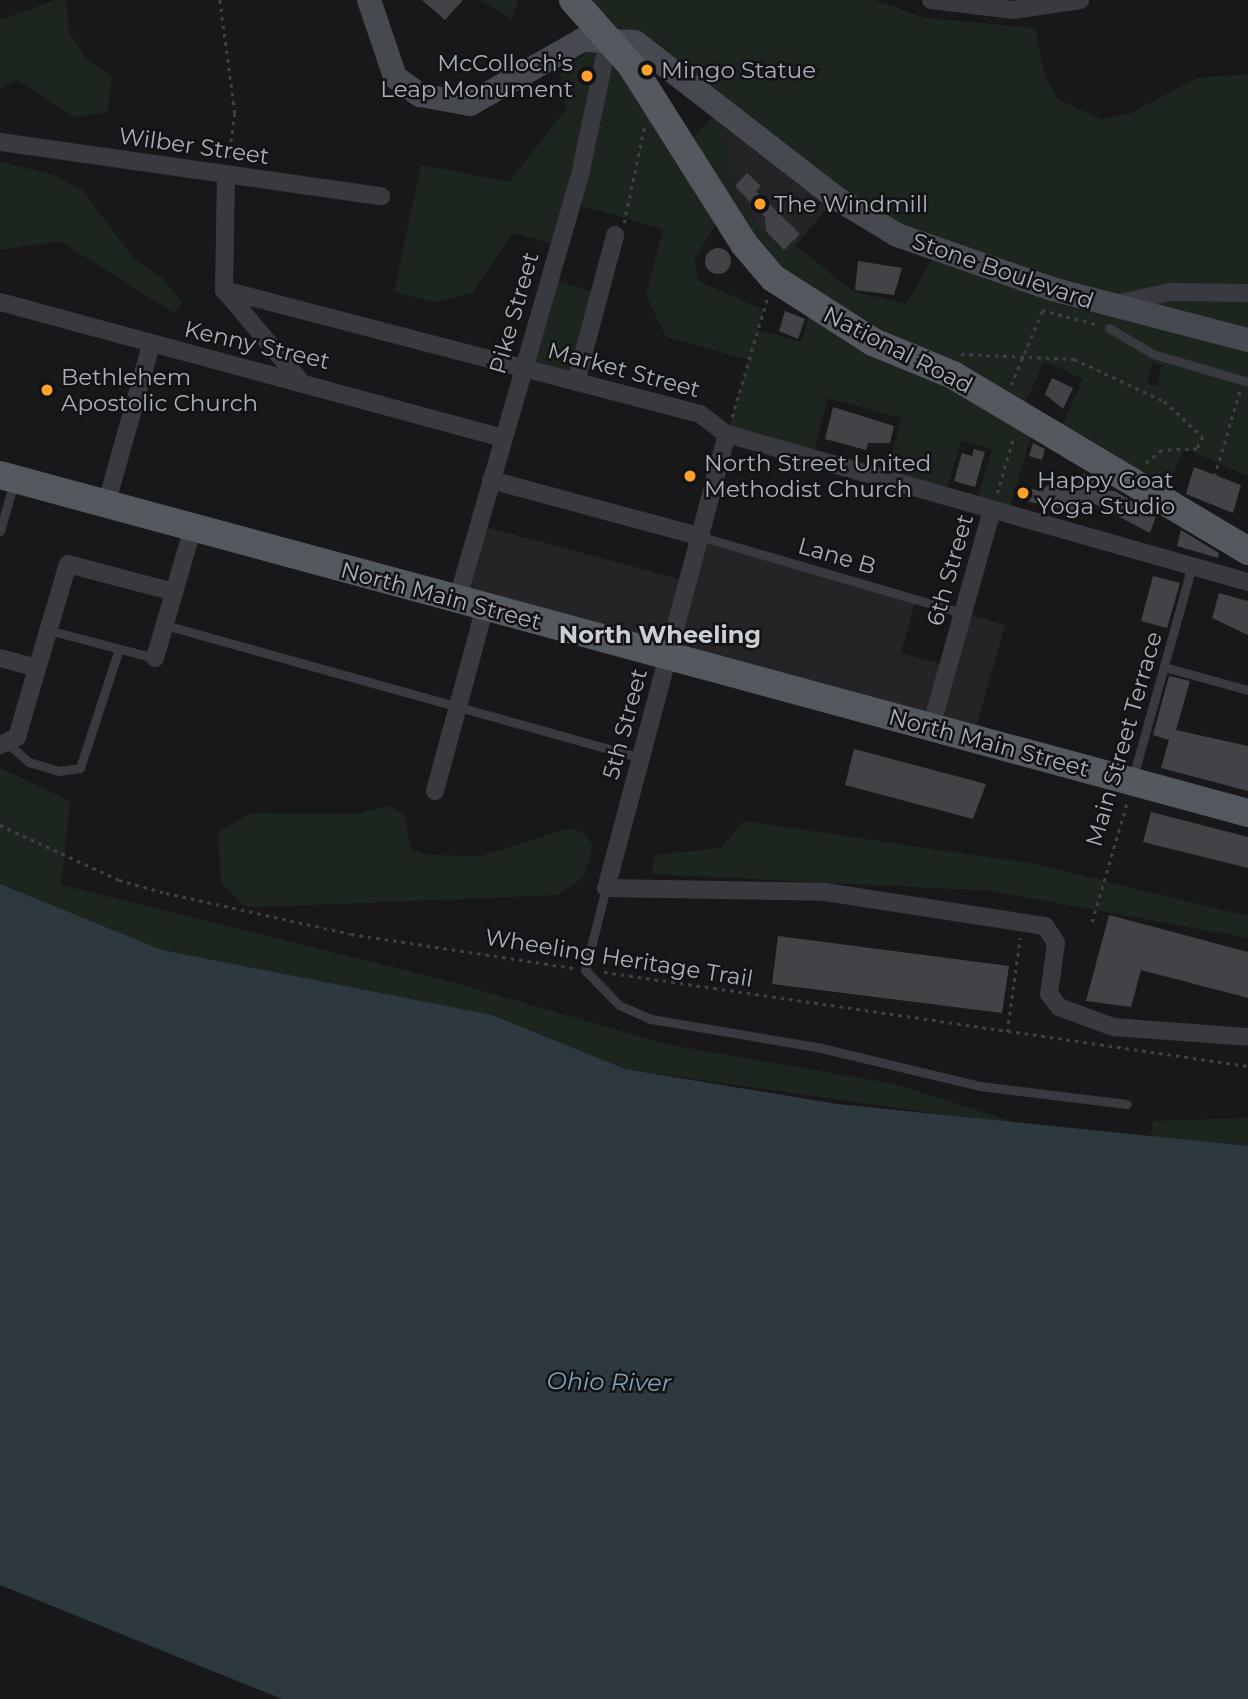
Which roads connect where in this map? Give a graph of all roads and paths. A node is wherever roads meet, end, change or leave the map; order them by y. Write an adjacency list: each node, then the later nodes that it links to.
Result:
1 (220, 0): 9 (path)
2 (369, 0): 6 (street)
3 (573, 0): 6 (main road, National Road)
4 (931, 0): 5 (street)
5 (1080, 0)
6 (609, 37): 16 (street, Stone Boulevard); 20 (street, Pike Street); 21 (main road, National Road)
7 (645, 125): 11 (path)
8 (0, 142): 9 (street, Wilber Street)
9 (226, 176): 10 (street, Wilber Street); 12 (street)
10 (381, 196)
11 (618, 235): 23 (street)
12 (224, 290): 20 (street, Market Street); 22 (street)
13 (769, 290): 27 (path)
14 (1248, 293): 16 (street)
15 (0, 302): 18 (street, Kenny Street)
16 (1109, 317): 17 (street, Stone Boulevard); 19 (path); 24 (lane)
17 (1248, 340)
18 (151, 345): 22 (street, Kenny Street); 32 (street)
19 (1022, 358): 21 (path); 25 (path); 31 (path)
20 (523, 368): 23 (street, Market Street); 28 (street, Pike Street)
21 (946, 373): 31 (main road, National Road)
22 (298, 378): 28 (street, Kenny Street)
23 (576, 382): 27 (street, Market Street)
24 (1245, 382): 34 (path)
25 (1008, 391)
26 (1016, 427): 33 (path, 6th Street)
27 (727, 433): 33 (street, Market Street); 37 (street, 5th Street)
28 (503, 438): 30 (street, Pike Street)
29 (7, 477): 32 (main road, North Main Street); 35 (lane)
30 (491, 480): 37 (street); 42 (street, Pike Street)
31 (1134, 484): 34 (main road, National Road)
32 (106, 505): 36 (main road, North Main Street)
33 (992, 510): 39 (street, Market Street); 44 (street, 6th Street)
34 (1200, 524): 38 (main road, National Road)
35 (0, 531)
36 (192, 531): 41 (street); 42 (main road, North Main Street)
37 (699, 536): 44 (lane, Lane B); 48 (street, 5th Street)
38 (1248, 551)
39 (1192, 566): 40 (street, Market Street); 51 (lane, Main Street Terrace)
40 (1248, 582)
41 (174, 592): 45 (street); 46 (street)
42 (457, 601): 43 (main road, North Main Street)
43 (485, 607): 48 (main road, North Main Street); 54 (street)
44 (963, 613): 55 (street, 6th Street)
45 (165, 625): 50 (street); 54 (lane)
46 (48, 630): 47 (lane); 52 (street)
47 (120, 649): 50 (lane); 56 (lane)
48 (669, 656): 55 (main road, North Main Street); 57 (street, 5th Street)
49 (0, 658): 52 (street)
50 (155, 658)
51 (1164, 667): 53 (lane); 58 (lane, Main Street Terrace)
52 (37, 668): 56 (street)
53 (1248, 690)
54 (458, 706): 57 (lane); 59 (street)
55 (931, 727): 58 (main road, North Main Street)
56 (4, 745)
57 (641, 758): 62 (street, 5th Street)
58 (1132, 782): 60 (main road, North Main Street); 64 (path, Main Street Terrace)
59 (435, 791)
60 (1248, 813)
61 (0, 825): 65 (path, Wheeling Heritage Trail)
62 (606, 888): 63 (street); 65 (lane)
63 (1022, 922): 66 (path); 67 (street)
64 (1092, 922)
65 (586, 970): 66 (path, Wheeling Heritage Trail); 69 (lane)
66 (1007, 1032): 68 (path, Wheeling Heritage Trail)
67 (1248, 1037)
68 (1248, 1066)
69 (1127, 1104)

